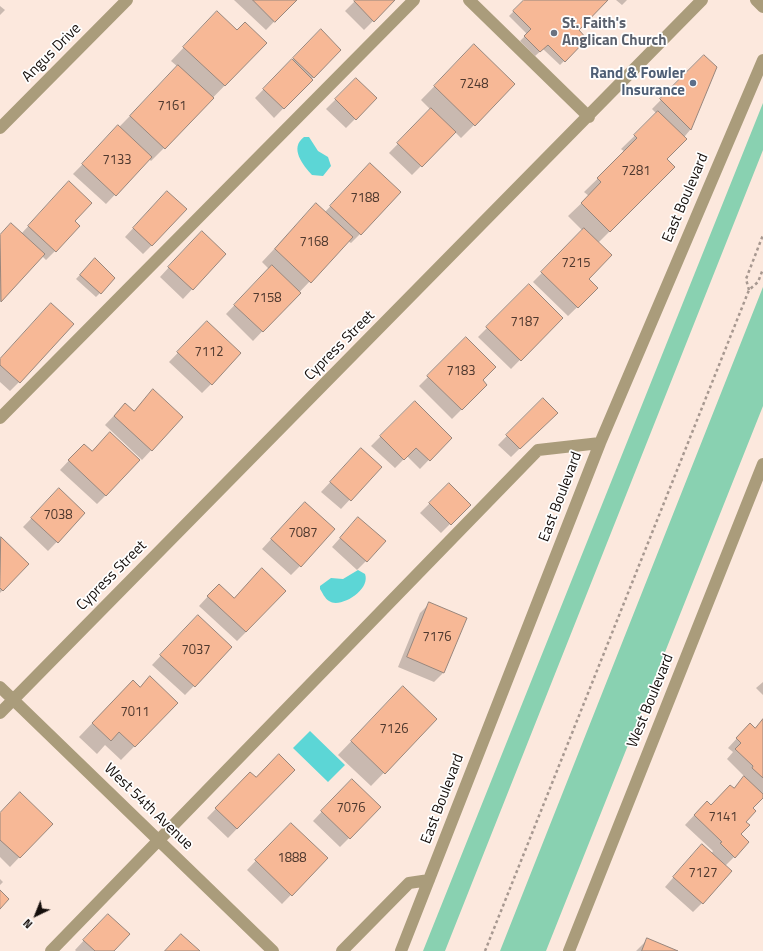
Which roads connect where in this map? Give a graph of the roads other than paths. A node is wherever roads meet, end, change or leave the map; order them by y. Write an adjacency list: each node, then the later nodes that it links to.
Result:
1 (127, 0): 9 (street, Angus Drive)
2 (414, 0): 10 (street)
3 (469, 0): 8 (street)
4 (702, 0): 8 (street, Cypress Street)
5 (756, 0): 6 (street)
6 (763, 7)
7 (763, 60): 11 (street, East Boulevard)
8 (589, 117): 14 (street, Cypress Street)
9 (0, 128)
10 (0, 418)
11 (600, 443): 16 (street); 17 (street, East Boulevard)
12 (763, 464): 22 (street, West Boulevard)
13 (0, 687): 14 (street, West 54th Avenue)
14 (13, 700): 15 (street, Cypress Street); 16 (street, West 54th Avenue)
15 (0, 713)
16 (159, 841): 18 (street); 19 (street, West 54th Avenue)
17 (429, 880): 20 (street); 21 (street, East Boulevard)
18 (51, 951)
19 (273, 951)
20 (342, 951)
21 (400, 951)
22 (569, 951)

